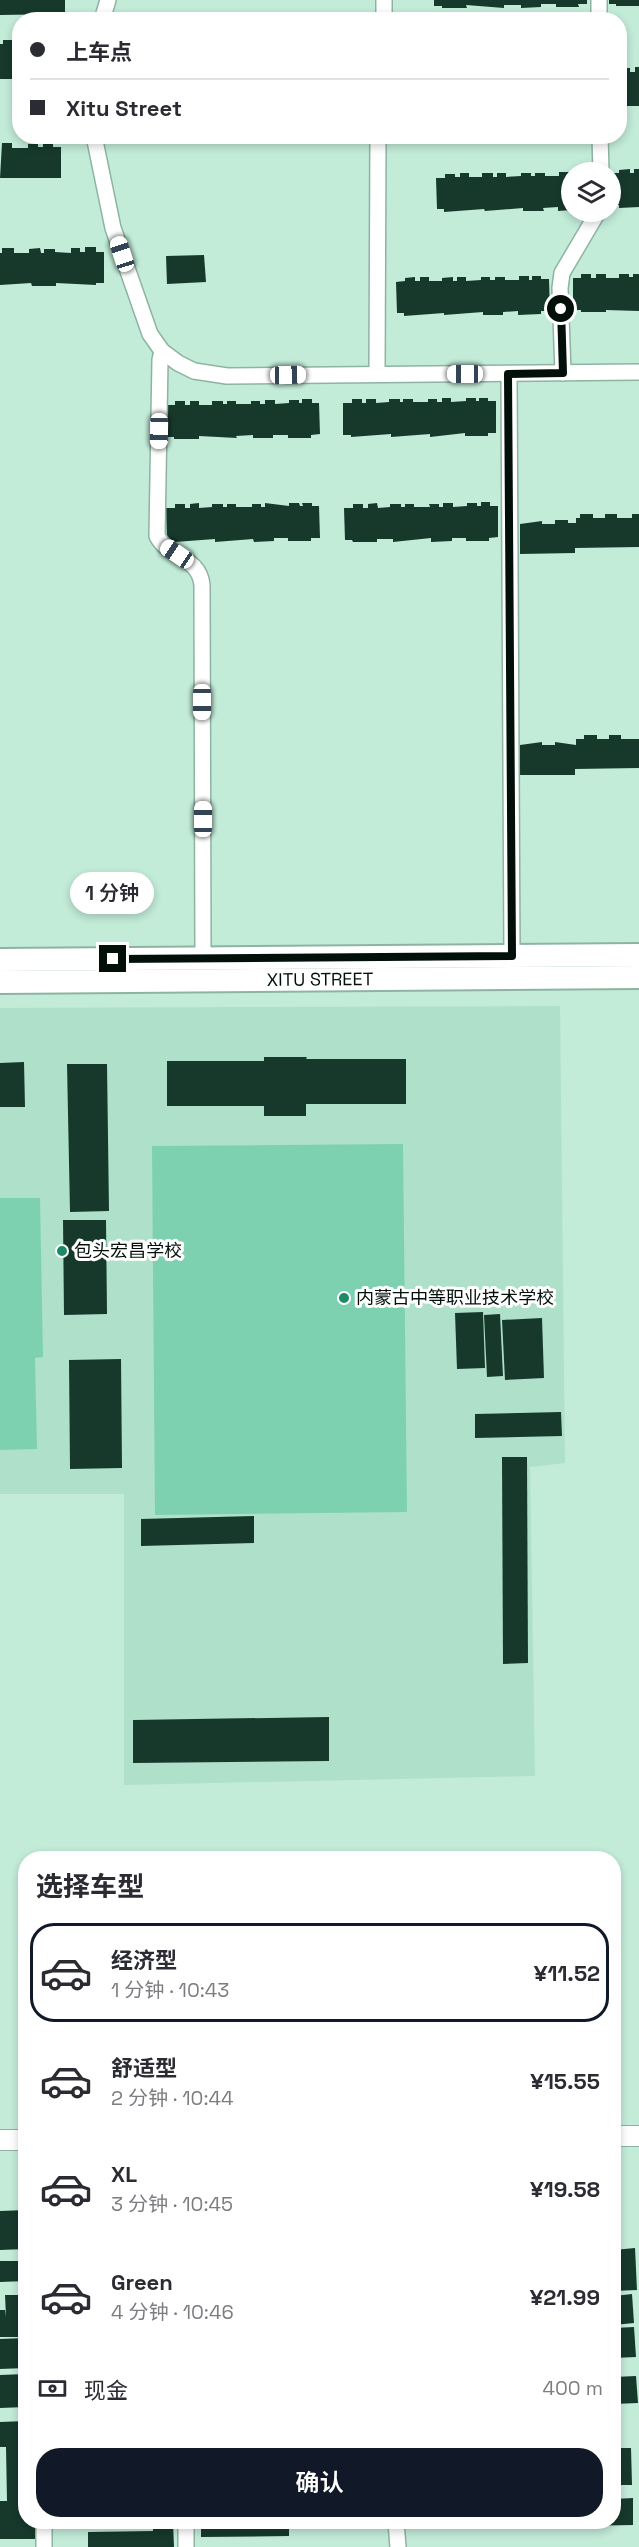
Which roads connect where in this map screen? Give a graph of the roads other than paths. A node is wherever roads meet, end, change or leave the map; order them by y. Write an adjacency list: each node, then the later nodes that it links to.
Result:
1 (96, 144): 6 (street)
2 (378, 144): 8 (street)
3 (600, 144): 4 (street)
4 (600, 162)
5 (592, 222): 9 (street)
6 (162, 351): 8 (street); 13 (street)
7 (639, 372): 9 (street)
8 (377, 373): 10 (street)
9 (563, 373): 10 (street)
10 (508, 374): 12 (street)
11 (639, 955): 12 (main road, XITU STREET)
12 (512, 956): 13 (main road, XITU STREET)
13 (203, 958): 14 (main road, XITU STREET)
14 (0, 960)
15 (639, 978): 16 (main road, XITU STREET)
16 (0, 982)
17 (621, 2136): 18 (street)
18 (639, 2136)
19 (0, 2140): 20 (street)
20 (18, 2140)
21 (44, 2529): 24 (street)
22 (186, 2529): 25 (street)
23 (397, 2529): 26 (street)
24 (44, 2547)
25 (186, 2547)
26 (398, 2547)

